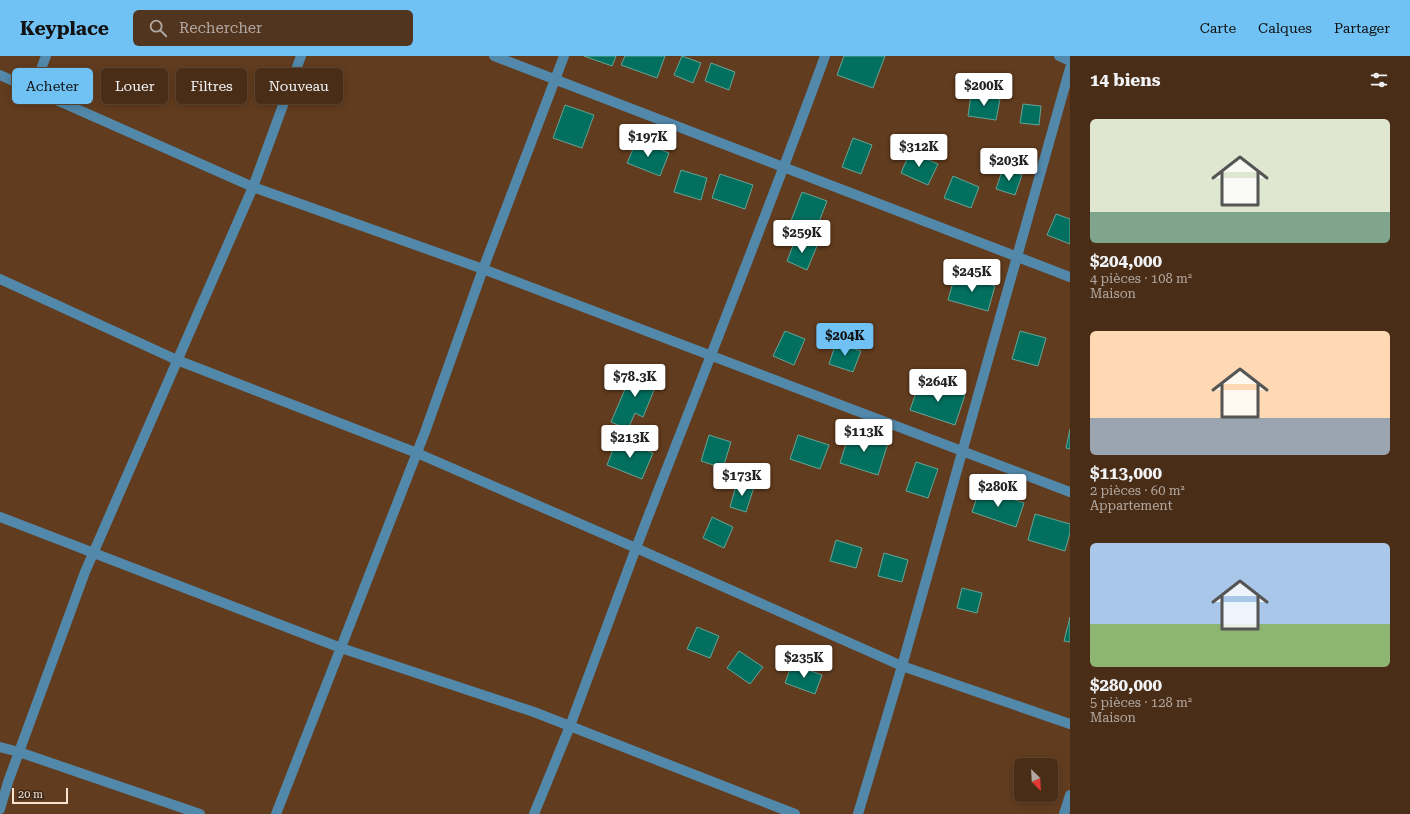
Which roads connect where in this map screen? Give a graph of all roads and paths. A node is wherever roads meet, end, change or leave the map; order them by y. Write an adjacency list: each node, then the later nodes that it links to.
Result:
1 (46, 56): 8 (street)
2 (301, 56): 15 (street)
3 (494, 56): 11 (street)
4 (564, 56): 11 (street)
5 (825, 56): 14 (street)
6 (1059, 56): 7 (street)
7 (1070, 61)
8 (42, 68)
9 (1070, 68): 16 (street)
10 (0, 75): 12 (street)
11 (556, 79): 14 (street); 17 (street)
12 (12, 80)
13 (66, 104): 15 (street)
14 (785, 167): 16 (street); 20 (street)
15 (253, 187): 17 (street); 21 (street)
16 (1017, 257): 18 (street); 22 (street)
17 (483, 268): 20 (street); 23 (street)
18 (1070, 278)
19 (0, 279): 21 (street)
20 (710, 355): 22 (street); 26 (street)
21 (177, 360): 23 (street); 27 (street)
22 (963, 451): 24 (street); 29 (street)
23 (417, 453): 26 (street); 28 (street)
24 (1070, 492)
25 (0, 517): 27 (street)
26 (636, 548): 29 (street); 31 (street)
27 (94, 552): 28 (street); 33 (street)
28 (341, 648): 31 (street); 37 (street)
29 (902, 666): 30 (street); 40 (street)
30 (1070, 724)
31 (570, 726): 38 (street); 39 (street)
32 (0, 747): 33 (street)
33 (19, 752): 35 (street); 36 (street)
34 (1070, 796): 41 (street)
35 (0, 809)
36 (200, 814)
37 (276, 814)
38 (534, 814)
39 (796, 814)
40 (858, 814)
41 (1064, 814)

